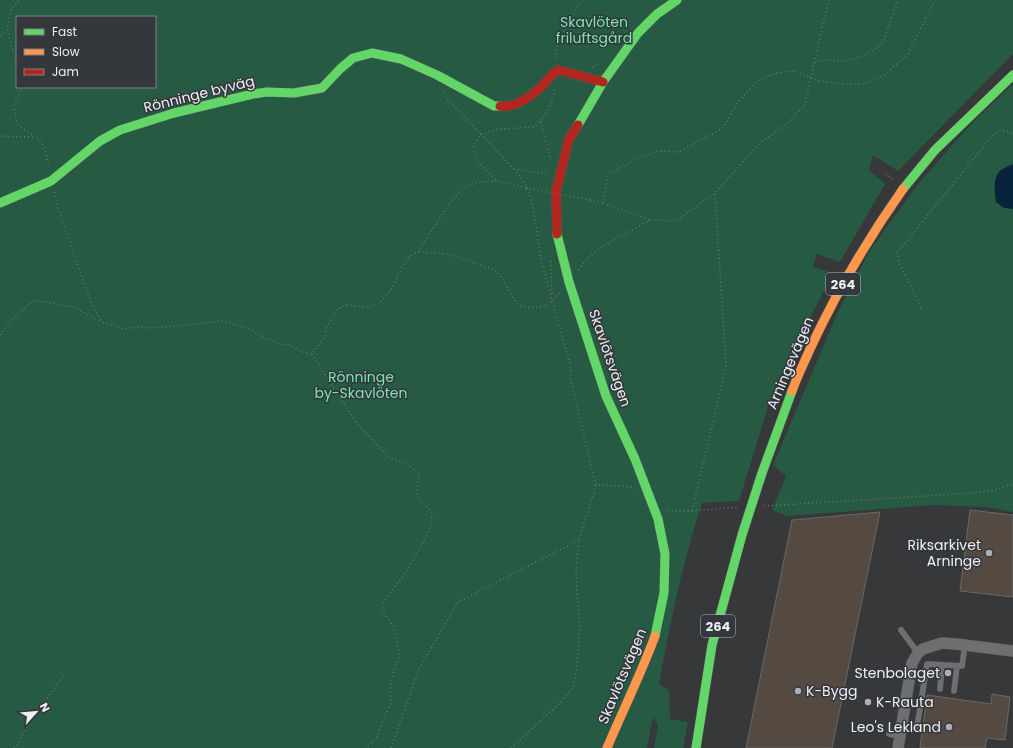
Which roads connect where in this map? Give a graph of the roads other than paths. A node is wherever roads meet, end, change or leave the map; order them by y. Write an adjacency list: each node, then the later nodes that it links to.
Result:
1 (676, 0): 3 (street, Skavlötsvägen)
2 (1013, 75): 13 (street, Arningevägen / 264)
3 (603, 82): 4 (street, Rönninge byväg); 15 (street, Skavlötsvägen)
4 (0, 203)
5 (901, 630): 8 (lane)
6 (965, 645): 7 (street); 8 (street); 10 (lane)
7 (1013, 651)
8 (918, 653): 18 (street)
9 (942, 665): 10 (lane); 11 (lane); 14 (lane)
10 (957, 666): 12 (lane)
11 (940, 689)
12 (954, 691)
13 (700, 718): 16 (street, Arningevägen / 264); 17 (street, Arningevägen / 264)
14 (917, 727)
15 (607, 748)
16 (696, 748)
17 (703, 748)
18 (898, 748)

